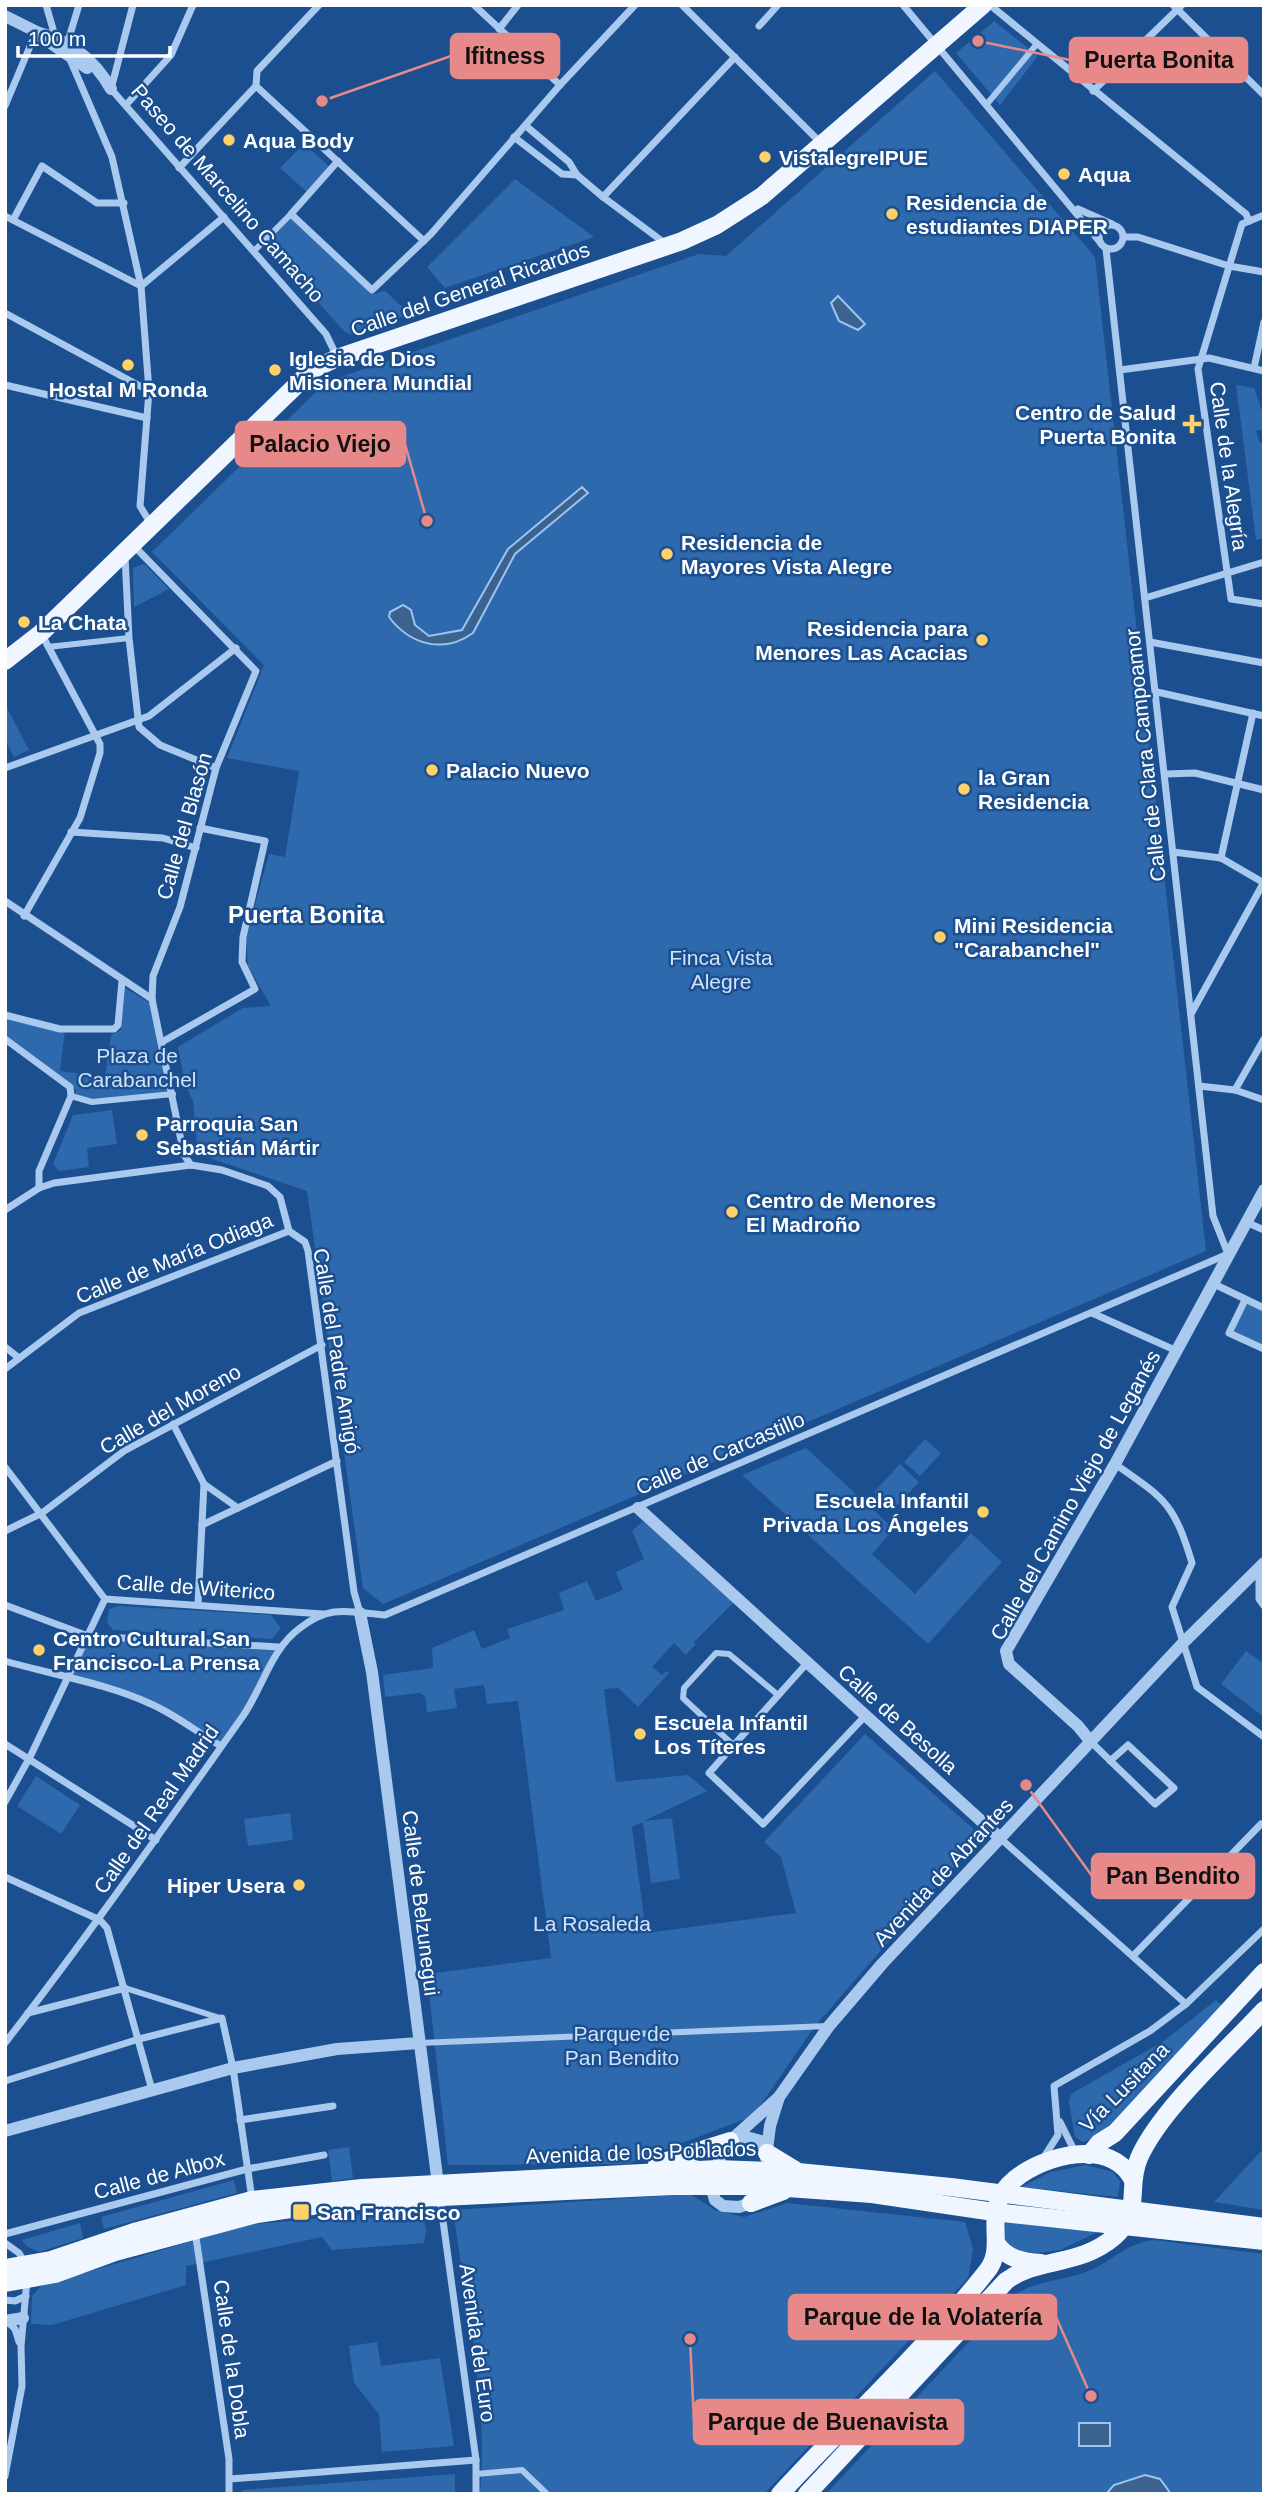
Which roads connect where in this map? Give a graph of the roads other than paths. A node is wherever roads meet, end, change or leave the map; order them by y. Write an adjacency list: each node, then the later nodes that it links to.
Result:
1 (46, 5): 19 (street)
2 (79, 5): 22 (street)
3 (133, 5): 26 (street)
4 (193, 5): 30 (street)
5 (319, 5): 25 (street)
6 (474, 5): 17 (street)
7 (518, 5): 17 (street)
8 (635, 5): 24 (street)
9 (682, 5): 23 (street)
10 (778, 5): 16 (street)
11 (903, 5): 20 (street)
12 (983, 5): 20 (main road, Calle del General Ricardos)
13 (990, 5): 21 (street)
14 (1178, 7): 27 (street); 28 (street)
15 (5, 16): 18 (street, Paseo de Marcelino Camacho)
16 (760, 26)
17 (499, 29): 24 (street)
18 (36, 32): 19 (street, Paseo de Marcelino Camacho); 22 (street, Paseo de Marcelino Camacho); 31 (street)
19 (53, 38): 22 (street, Paseo de Marcelino Camacho)
20 (937, 44): 29 (street); 34 (main road, Calle del General Ricardos)
21 (1036, 45): 27 (street); 29 (street)
22 (68, 47): 26 (street, Paseo de Marcelino Camacho); 39 (street)
23 (735, 57): 34 (street); 38 (street)
24 (560, 85): 32 (street)
25 (256, 86): 35 (street); 36 (street)
26 (111, 89): 30 (street, Paseo de Marcelino Camacho)
27 (1093, 91): 45 (street)
28 (1264, 95)
29 (987, 104): 40 (street)
30 (126, 105): 36 (street, Paseo de Marcelino Camacho)
31 (5, 106)
32 (526, 126): 33 (street); 37 (street)
33 (514, 137): 37 (street); 48 (street)
34 (822, 144): 50 (main road, Calle del General Ricardos)
35 (338, 161): 41 (street); 48 (street)
36 (178, 168): 43 (street, Paseo de Marcelino Camacho)
37 (577, 175): 38 (street)
38 (603, 197): 50 (street)
39 (124, 203): 44 (street); 55 (street)
40 (1074, 207): 46 (street); 49 (street)
41 (291, 214): 48 (street); 52 (street)
42 (1264, 215): 45 (street)
43 (224, 217): 52 (street, Paseo de Marcelino Camacho); 55 (street)
44 (9, 218): 55 (street)
45 (1249, 221): 53 (street, Calle de la Alegría)
46 (1112, 225): 47 (street); 49 (street)
47 (1124, 237): 51 (street); 53 (street)
48 (424, 241)
49 (1100, 242): 51 (street)
50 (668, 245): 58 (main road, Calle del General Ricardos)
51 (1106, 248): 61 (street, Calle de Clara Campoamor)
52 (254, 251): 58 (street, Paseo de Marcelino Camacho)
53 (1229, 266): 54 (street); 59 (street, Calle de la Alegría)
54 (1264, 272)
55 (141, 286): 64 (street)
56 (5, 313): 64 (street)
57 (1264, 322): 60 (street)
58 (337, 358): 66 (main road, Calle del General Ricardos)
59 (1202, 359): 60 (street); 61 (street); 69 (street, Calle de la Alegría)
60 (1254, 368): 62 (street)
61 (1120, 370): 70 (street, Calle de Clara Campoamor)
62 (1264, 370)
63 (5, 385): 65 (street)
64 (149, 391): 65 (street)
65 (148, 418): 66 (street)
66 (152, 526): 67 (main road, Calle del General Ricardos)
67 (129, 548): 72 (street); 73 (main road, Calle del General Ricardos); 75 (street, Calle del Blasón)
68 (1264, 562): 69 (street)
69 (1226, 574): 70 (street); 71 (street)
70 (1145, 598): 74 (street, Calle de Clara Campoamor)
71 (1264, 604)
72 (129, 638): 73 (street); 81 (street)
73 (44, 640): 76 (main road, Calle del General Ricardos); 82 (street)
74 (1150, 642): 77 (street); 78 (street, Calle de Clara Campoamor)
75 (236, 648): 81 (street); 84 (street, Calle del Blasón)
76 (5, 661)
77 (1264, 663)
78 (1157, 692): 79 (street); 85 (street, Calle de Clara Campoamor)
79 (1253, 713): 80 (street); 86 (street)
80 (1264, 716)
81 (137, 719): 82 (street); 84 (street)
82 (96, 738): 83 (street); 89 (street)
83 (5, 768)
84 (216, 768): 88 (street, Calle del Blasón)
85 (1166, 774): 86 (street); 91 (street, Calle de Clara Campoamor)
86 (1237, 785): 87 (street); 92 (street)
87 (1264, 790)
88 (200, 828): 90 (street, Calle del Blasón); 102 (street)
89 (71, 832): 90 (street); 95 (street)
90 (196, 848): 97 (street, Calle del Blasón)
91 (1173, 852): 92 (street); 99 (street, Calle de Clara Campoamor)
92 (1221, 858): 93 (street)
93 (1264, 883): 99 (street)
94 (5, 901): 95 (street)
95 (24, 916): 96 (street)
96 (122, 981): 97 (street); 98 (street)
97 (152, 999): 102 (street, Calle del Blasón)
98 (5, 1015)
99 (1191, 1015): 103 (street, Calle de Clara Campoamor)
100 (5, 1039): 106 (street)
101 (1264, 1039): 104 (street)
102 (162, 1042): 105 (street)
103 (1199, 1086): 104 (street); 115 (street, Calle de Clara Campoamor)
104 (1235, 1090): 107 (street)
105 (173, 1094): 106 (street); 108 (street)
106 (71, 1096): 109 (street)
107 (1264, 1100)
108 (191, 1165): 109 (street, Calle del Padre Amigó); 114 (street, Calle del Padre Amigó)
109 (39, 1188): 111 (street)
110 (1264, 1190): 112 (street, Calle del Camino Viejo de Leganés)
111 (5, 1210)
112 (1246, 1222): 113 (street); 115 (street, Calle del Camino Viejo de Leganés)
113 (1264, 1230)
114 (289, 1231): 120 (street, Calle del Padre Amigó); 124 (street, Calle de María Odiaga)
115 (1228, 1254): 116 (street, Calle del Camino Viejo de Leganés); 119 (street, Calle de Carcastillo)
116 (1214, 1284): 117 (street); 123 (street, Calle del Camino Viejo de Leganés)
117 (1245, 1300): 118 (street); 122 (street)
118 (1264, 1308)
119 (1092, 1313): 123 (street); 131 (street, Calle de Carcastillo)
120 (322, 1345): 126 (street, Calle del Moreno); 127 (street, Calle del Padre Amigó)
121 (5, 1347): 124 (street)
122 (1264, 1349)
123 (1178, 1351): 128 (street, Calle del Camino Viejo de Leganés)
124 (19, 1359): 125 (street, Calle de María Odiaga)
125 (5, 1369)
126 (173, 1424): 130 (street); 133 (street, Calle del Moreno)
127 (337, 1461): 132 (street); 142 (street, Calle del Padre Amigó)
128 (1115, 1464): 145 (street); 153 (street, Calle del Camino Viejo de Leganés)
129 (5, 1467): 133 (street, Calle de Witerico)
130 (204, 1484): 132 (street); 134 (street)
131 (638, 1507): 142 (street, Calle de Carcastillo); 148 (street, Calle de Besolla)
132 (238, 1508): 134 (street)
133 (42, 1513): 135 (street, Calle del Moreno); 137 (street, Calle de Witerico)
134 (202, 1525): 138 (street)
135 (5, 1531)
136 (1261, 1565): 140 (street); 145 (street, Avenida de Abrantes)
137 (105, 1599): 138 (street, Calle de Witerico); 144 (street)
138 (198, 1604): 143 (street, Calle de Witerico)
139 (5, 1605): 144 (street)
140 (1264, 1606)
141 (341, 1609): 142 (street, Calle de Carcastillo); 143 (street, Calle del Real Madrid)
142 (360, 1613): 176 (street, Calle de Belzunegui)
143 (323, 1614): 146 (street, Calle del Real Madrid)
144 (88, 1636): 146 (street); 149 (street)
145 (1183, 1643): 152 (street); 153 (street, Avenida de Abrantes)
146 (279, 1647): 156 (street, Calle del Real Madrid)
147 (5, 1661): 149 (street)
148 (807, 1662): 150 (street); 151 (street, Calle de Besolla)
149 (68, 1679): 156 (street); 157 (street)
150 (778, 1695): 155 (street); 155 (street)
151 (866, 1715): 155 (street); 161 (street, Calle de Besolla)
152 (1264, 1737)
153 (1091, 1742): 158 (street, Calle del Camino Viejo de Leganés); 161 (street, Avenida de Abrantes)
154 (5, 1744): 157 (street)
155 (733, 1745)
156 (221, 1746): 162 (street, Calle del Real Madrid)
157 (30, 1758): 159 (street); 162 (street)
158 (1110, 1761): 158 (street, Calle del Camino Viejo de Leganés)
159 (5, 1802)
160 (1261, 1824): 166 (street)
161 (1001, 1839): 166 (street, Calle de Besolla); 173 (street, Avenida de Abrantes)
162 (156, 1840): 164 (street, Calle del Real Madrid)
163 (5, 1877): 164 (street)
164 (100, 1920): 168 (street); 171 (street, Calle del Real Madrid)
165 (1264, 1929): 169 (street)
166 (1133, 1956): 169 (street, Calle de Besolla)
167 (1264, 1972): 187 (main road, Vía Lusitana)
168 (125, 1988): 171 (street); 172 (street); 174 (street)
169 (1186, 2004): 182 (street)
170 (1264, 2010): 193 (main road)
171 (28, 2013): 175 (street, Calle del Real Madrid)
172 (222, 2018): 174 (street); 177 (street)
173 (829, 2026): 176 (street); 180 (street, Avenida de Abrantes)
174 (139, 2039): 178 (street); 179 (street)
175 (5, 2043)
176 (419, 2043): 177 (street); 195 (street, Calle de Belzunegui)
177 (233, 2068): 179 (street); 183 (street)
178 (5, 2081)
179 (152, 2090): 184 (street)
180 (779, 2097): 185 (street, Avenida de Abrantes); 191 (street, Avenida de Abrantes)
181 (332, 2106): 183 (street)
182 (1057, 2115): 187 (street); 188 (street)
183 (240, 2120): 189 (street)
184 (5, 2131)
185 (730, 2141): 190 (main road); 191 (street); 194 (street, Avenida de Abrantes)
186 (324, 2155): 189 (street, Calle de Albox)
187 (1083, 2155): 188 (main road, Vía Lusitana); 193 (main road)
188 (1039, 2162): 196 (main road, Vía Lusitana)
189 (247, 2169): 197 (street); 202 (street, Calle de Albox)
190 (612, 2175): 194 (main road, Avenida de los Poblados); 195 (main road, Avenida de los Poblados)
191 (760, 2178): 192 (main road); 192 (main road); 194 (main road, Avenida de los Poblados)
192 (797, 2180): 196 (main road); 198 (main road)
193 (1133, 2180): 199 (main road)
194 (715, 2182): 195 (main road, Avenida de los Poblados)
195 (439, 2191): 197 (main road, Avenida de los Poblados); 201 (main road, Avenida de los Poblados); 214 (street, Avenida del Euro)
196 (1003, 2193): 198 (main road, Vía Lusitana); 199 (main road)
197 (252, 2200): 207 (main road, Avenida de los Poblados)
198 (994, 2212): 199 (main road); 204 (main road, Vía Lusitana)
199 (1128, 2219): 200 (main road); 203 (main road); 205 (main road)
200 (1264, 2227)
201 (195, 2230): 207 (main road, Avenida de los Poblados); 217 (street, Calle de la Dobla)
202 (5, 2234)
203 (1264, 2241)
204 (996, 2243): 205 (main road); 221 (main road, Vía Lusitana)
205 (1055, 2264): 222 (main road)
206 (19, 2265): 207 (main road); 207 (main road); 208 (main road); 209 (main road); 210 (street); 211 (street)
207 (53, 2267)
208 (5, 2268)
209 (5, 2283)
210 (5, 2300)
211 (23, 2318): 212 (street); 213 (street)
212 (6, 2320): 213 (street)
213 (21, 2346): 216 (street)
214 (476, 2460): 215 (street, Avenida del Euro); 217 (street)
215 (476, 2474): 219 (street, Avenida del Euro); 220 (street)
216 (5, 2476)
217 (230, 2479): 218 (street, Calle de la Dobla)
218 (229, 2494)
219 (476, 2494)
220 (547, 2494)
221 (780, 2494)
222 (807, 2494)

